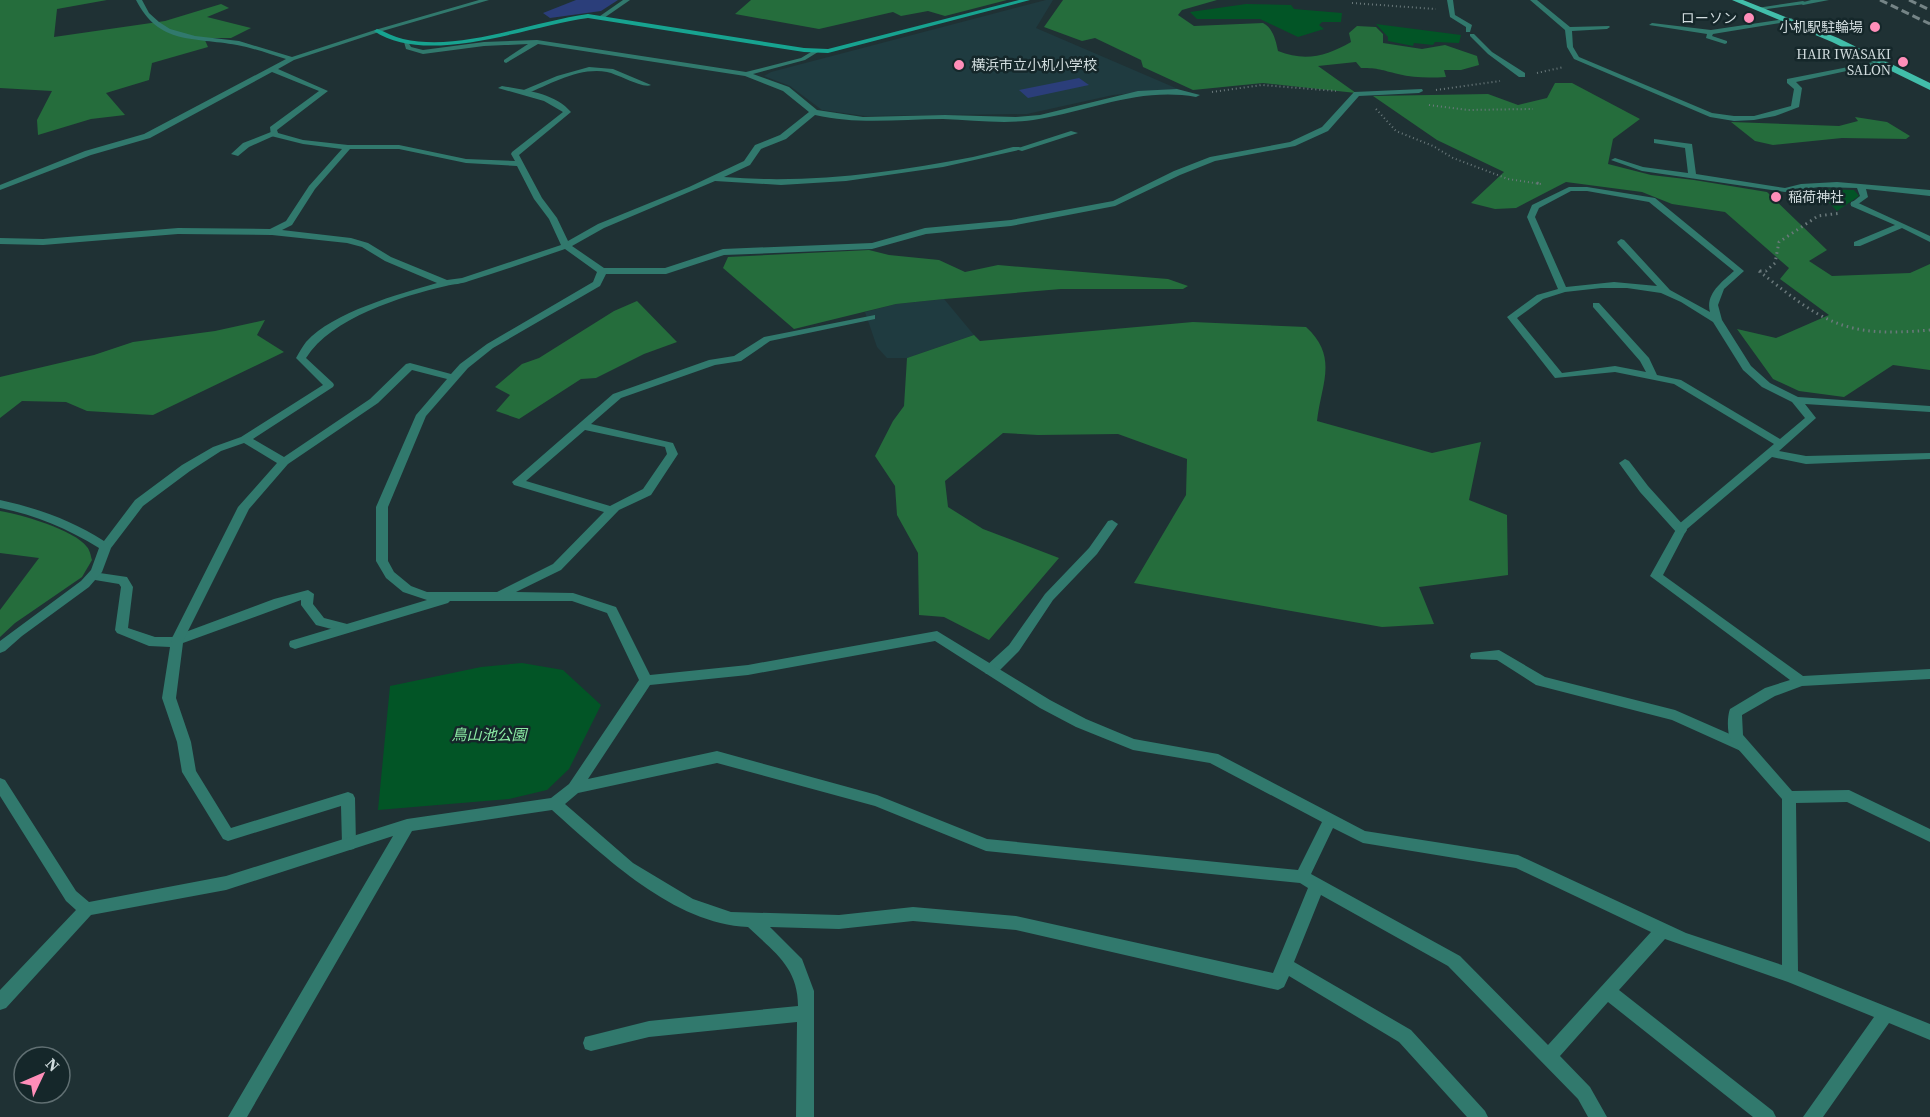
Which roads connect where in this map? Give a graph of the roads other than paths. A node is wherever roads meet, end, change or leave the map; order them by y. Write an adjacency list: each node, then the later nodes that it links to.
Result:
1 (140, 0): 23 (street)
2 (486, 0): 16 (street)
3 (627, 0): 11 (street)
4 (1027, 0): 22 (street)
5 (1450, 0): 28 (street)
6 (1533, 0): 15 (street)
7 (1736, 0): 10 (main road)
8 (1826, 0): 9 (street)
9 (1799, 2): 10 (street)
10 (1760, 8): 12 (main road)
11 (602, 17): 17 (street); 22 (street)
12 (1791, 20): 18 (street); 25 (main road)
13 (1652, 25): 18 (street)
14 (1607, 27): 15 (street)
15 (1568, 28): 25 (street)
16 (377, 30): 21 (street); 23 (street)
17 (523, 30): 19 (street); 21 (street)
18 (1711, 32): 20 (street)
19 (537, 42): 21 (street); 24 (street); 27 (street)
20 (1725, 42)
21 (406, 43)
22 (816, 51): 27 (street)
23 (292, 59): 26 (street)
24 (506, 61)
25 (1884, 62): 30 (main road)
26 (273, 70): 37 (street); 45 (street)
27 (746, 74): 35 (street)
28 (1522, 75)
29 (647, 85): 32 (street)
30 (1930, 87)
31 (502, 88): 32 (street)
32 (523, 92): 42 (street)
33 (1419, 92): 55 (street)
34 (1196, 95): 35 (street)
35 (814, 112): 44 (street)
36 (1074, 132): 44 (street)
37 (274, 134): 39 (street); 40 (street)
38 (1657, 141): 43 (street)
39 (348, 147): 42 (street); 49 (street)
40 (235, 154)
41 (1615, 160): 43 (street)
42 (519, 164): 54 (street)
43 (1692, 175): 46 (street)
44 (715, 179): 54 (street)
45 (0, 188)
46 (1861, 188): 47 (street); 48 (street)
47 (1930, 193)
48 (1902, 225): 50 (street); 53 (street)
49 (272, 232): 51 (street); 56 (street)
50 (1930, 238)
51 (0, 241)
52 (1621, 242): 58 (street)
53 (1857, 244)
54 (566, 246): 55 (street); 56 (street)
55 (602, 271): 63 (street)
56 (446, 283): 67 (street)
57 (1563, 290): 58 (street); 61 (street); 62 (street)
58 (1666, 292): 61 (street)
59 (1596, 305): 62 (street)
60 (873, 317): 66 (street)
61 (1717, 320): 64 (street)
62 (1653, 377): 68 (street)
63 (454, 378): 70 (street); 78 (street)
64 (1796, 400): 65 (street); 68 (street)
65 (1930, 410)
66 (584, 426): 73 (street); 73 (street)
67 (245, 439): 70 (street); 76 (street)
68 (1776, 448): 69 (street); 75 (street)
69 (1930, 456)
70 (284, 462): 81 (street)
71 (1625, 462): 75 (street)
72 (0, 504): 76 (street)
73 (611, 510): 79 (street)
74 (1112, 524): 85 (street)
75 (1682, 530): 88 (street)
76 (105, 548): 77 (street)
77 (93, 576): 81 (street); 83 (street)
78 (450, 598): 79 (street); 80 (street)
79 (496, 598): 87 (street)
80 (347, 628): 81 (street); 82 (street)
81 (177, 640): 97 (street)
82 (295, 644)
83 (0, 648)
84 (1476, 656): 89 (street)
85 (991, 670): 87 (street); 94 (street)
86 (1930, 674): 88 (street)
87 (646, 680): 91 (street)
88 (1801, 681): 89 (street)
89 (1744, 746): 92 (street)
90 (0, 784): 100 (street)
91 (574, 788): 93 (street); 98 (street)
92 (1789, 797): 96 (street); 104 (street)
93 (555, 804): 95 (street); 101 (street)
94 (1330, 820): 98 (street); 102 (street)
95 (407, 825): 97 (street); 112 (street)
96 (1930, 836)
97 (349, 844): 100 (street)
98 (1302, 877): 99 (street)
99 (1317, 885): 103 (street); 111 (street)
100 (87, 909): 106 (street)
101 (752, 920): 103 (street); 107 (street)
102 (1663, 930): 104 (street); 105 (street)
103 (1285, 965): 114 (street)
104 (1790, 975): 108 (street)
105 (1607, 991): 111 (street); 116 (street)
106 (0, 1002)
107 (806, 1013): 110 (street); 113 (street)
108 (1886, 1014): 109 (street); 117 (street)
109 (1930, 1032)
110 (591, 1043)
111 (1548, 1057): 115 (street)
112 (237, 1117)
113 (805, 1117)
114 (1479, 1117)
115 (1598, 1117)
116 (1767, 1117)
117 (1812, 1117)

